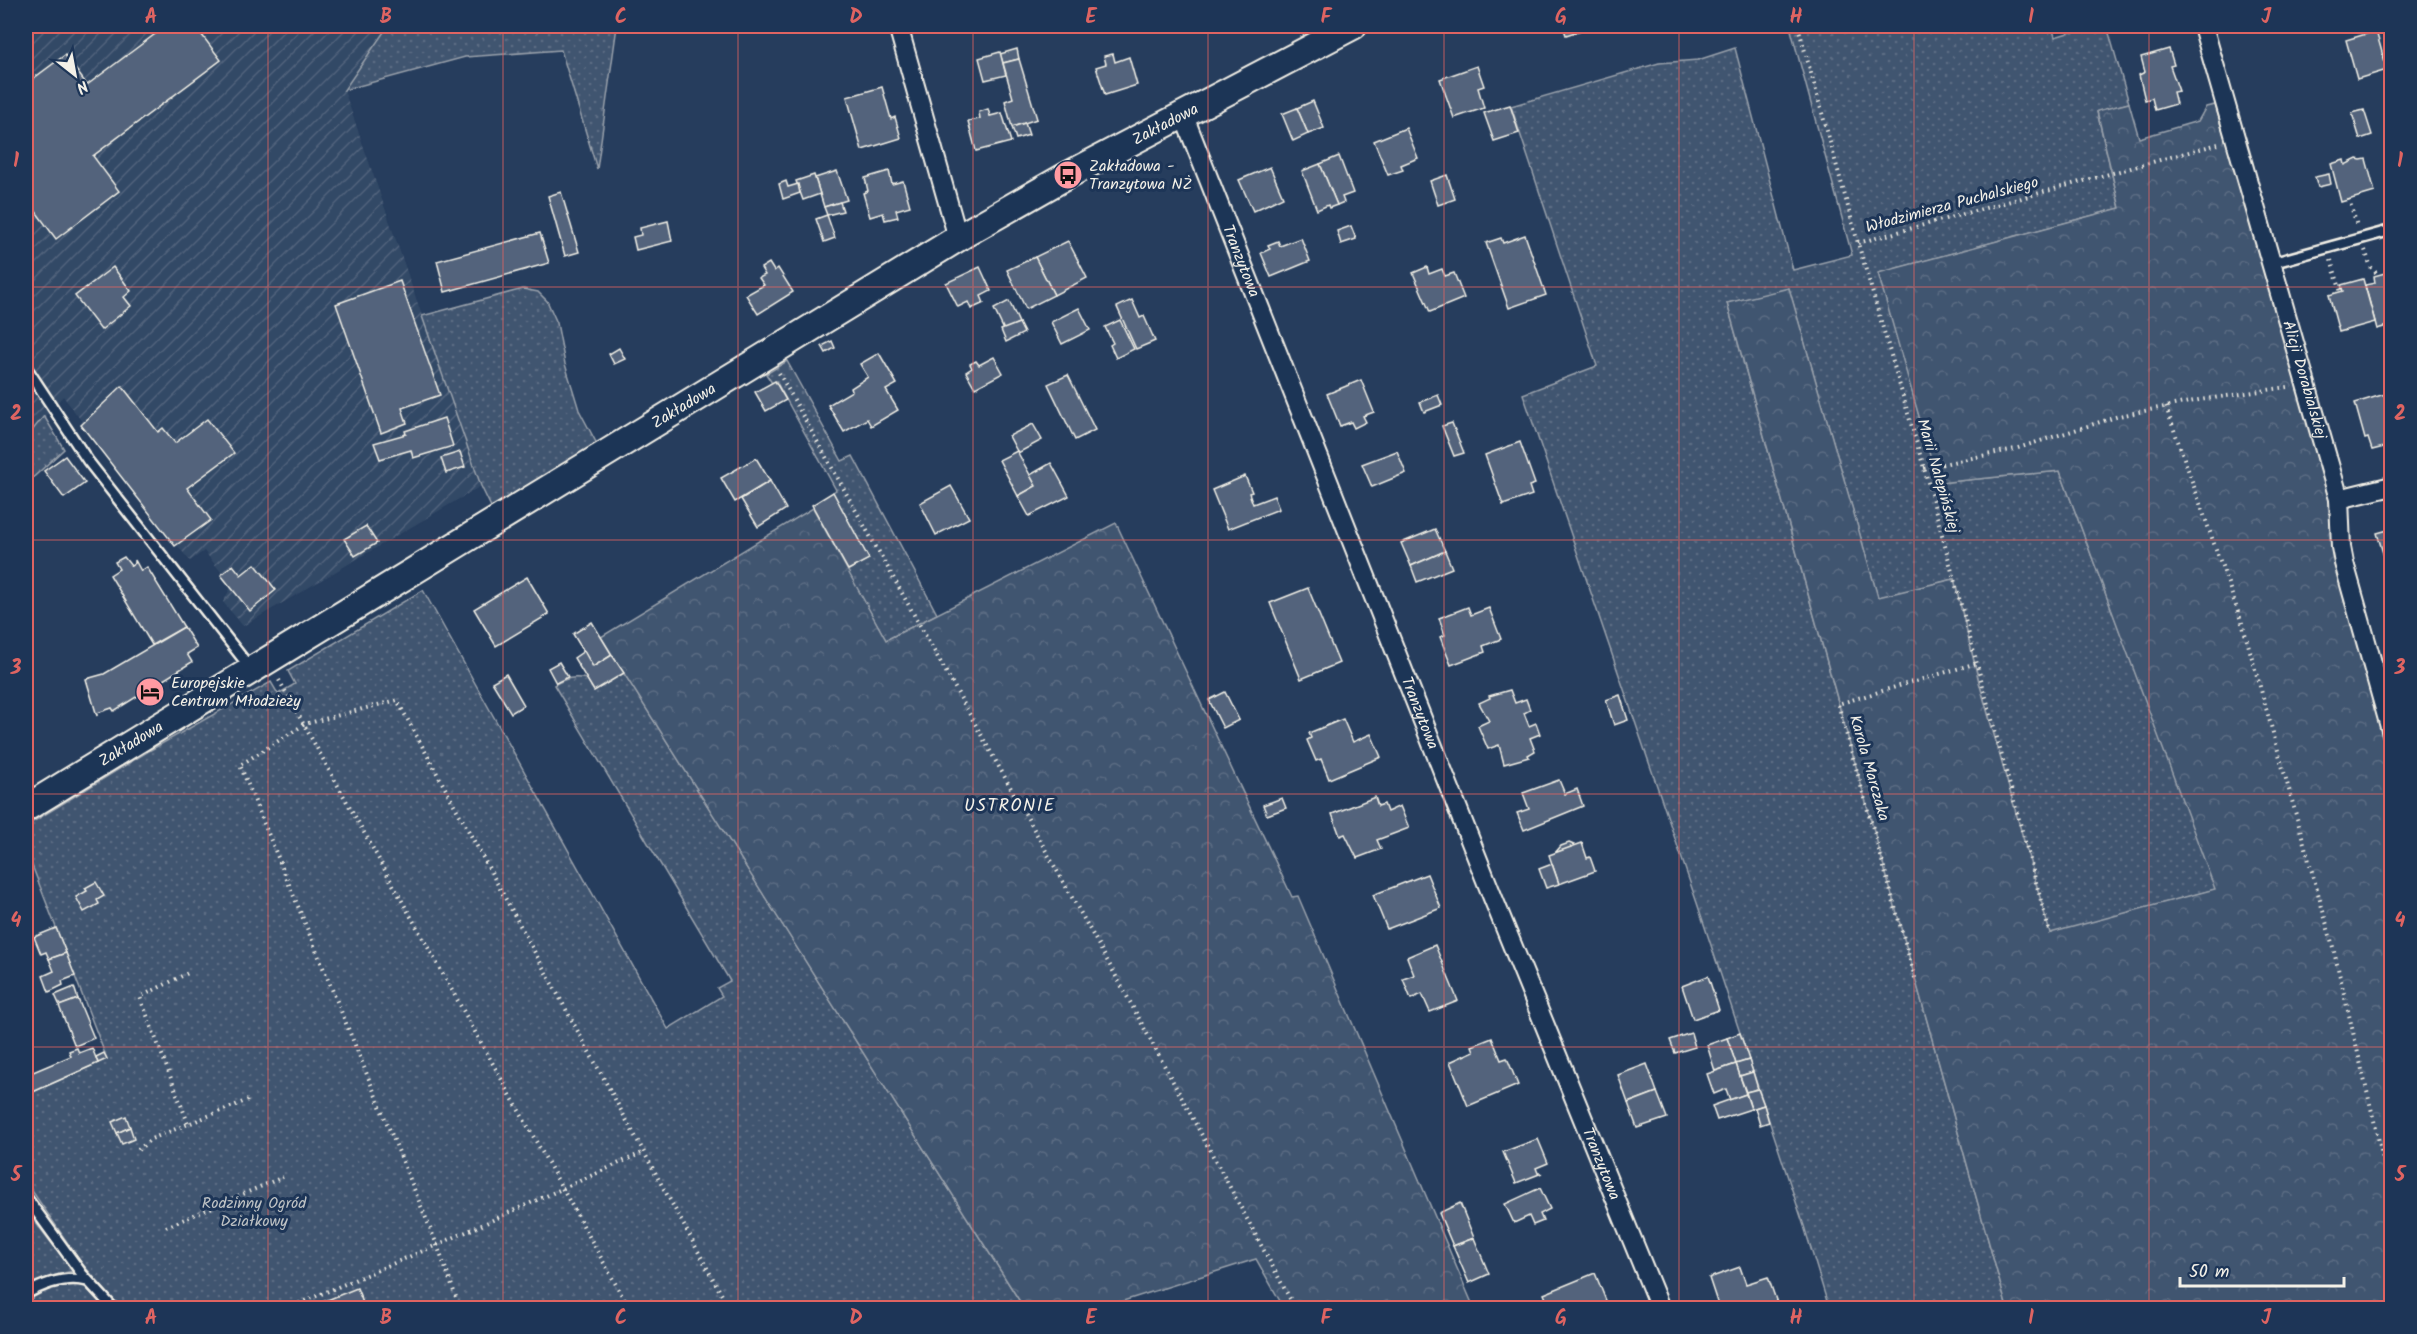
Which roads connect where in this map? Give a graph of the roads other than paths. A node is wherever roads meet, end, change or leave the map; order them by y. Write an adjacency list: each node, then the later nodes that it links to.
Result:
1 (898, 26): 6 (street)
2 (1353, 26): 4 (street, Zakładowa)
3 (2204, 26): 7 (street, Alicji Dorabialskiej)
4 (1183, 114): 6 (street, Zakładowa); 19 (street, Tranzytowa)
5 (2391, 230): 7 (lane)
6 (958, 238): 11 (street, Zakładowa)
7 (2272, 263): 10 (street, Alicji Dorabialskiej)
8 (26, 366): 11 (lane)
9 (2391, 486): 10 (street)
10 (2339, 499): 12 (street, Alicji Dorabialskiej)
11 (252, 671): 13 (street, Zakładowa)
12 (2391, 734)
13 (26, 808)
14 (26, 1198): 15 (lane); 16 (lane)
15 (26, 1217)
16 (88, 1281): 17 (lane); 18 (lane)
17 (26, 1294)
18 (113, 1308)
19 (1660, 1308)

